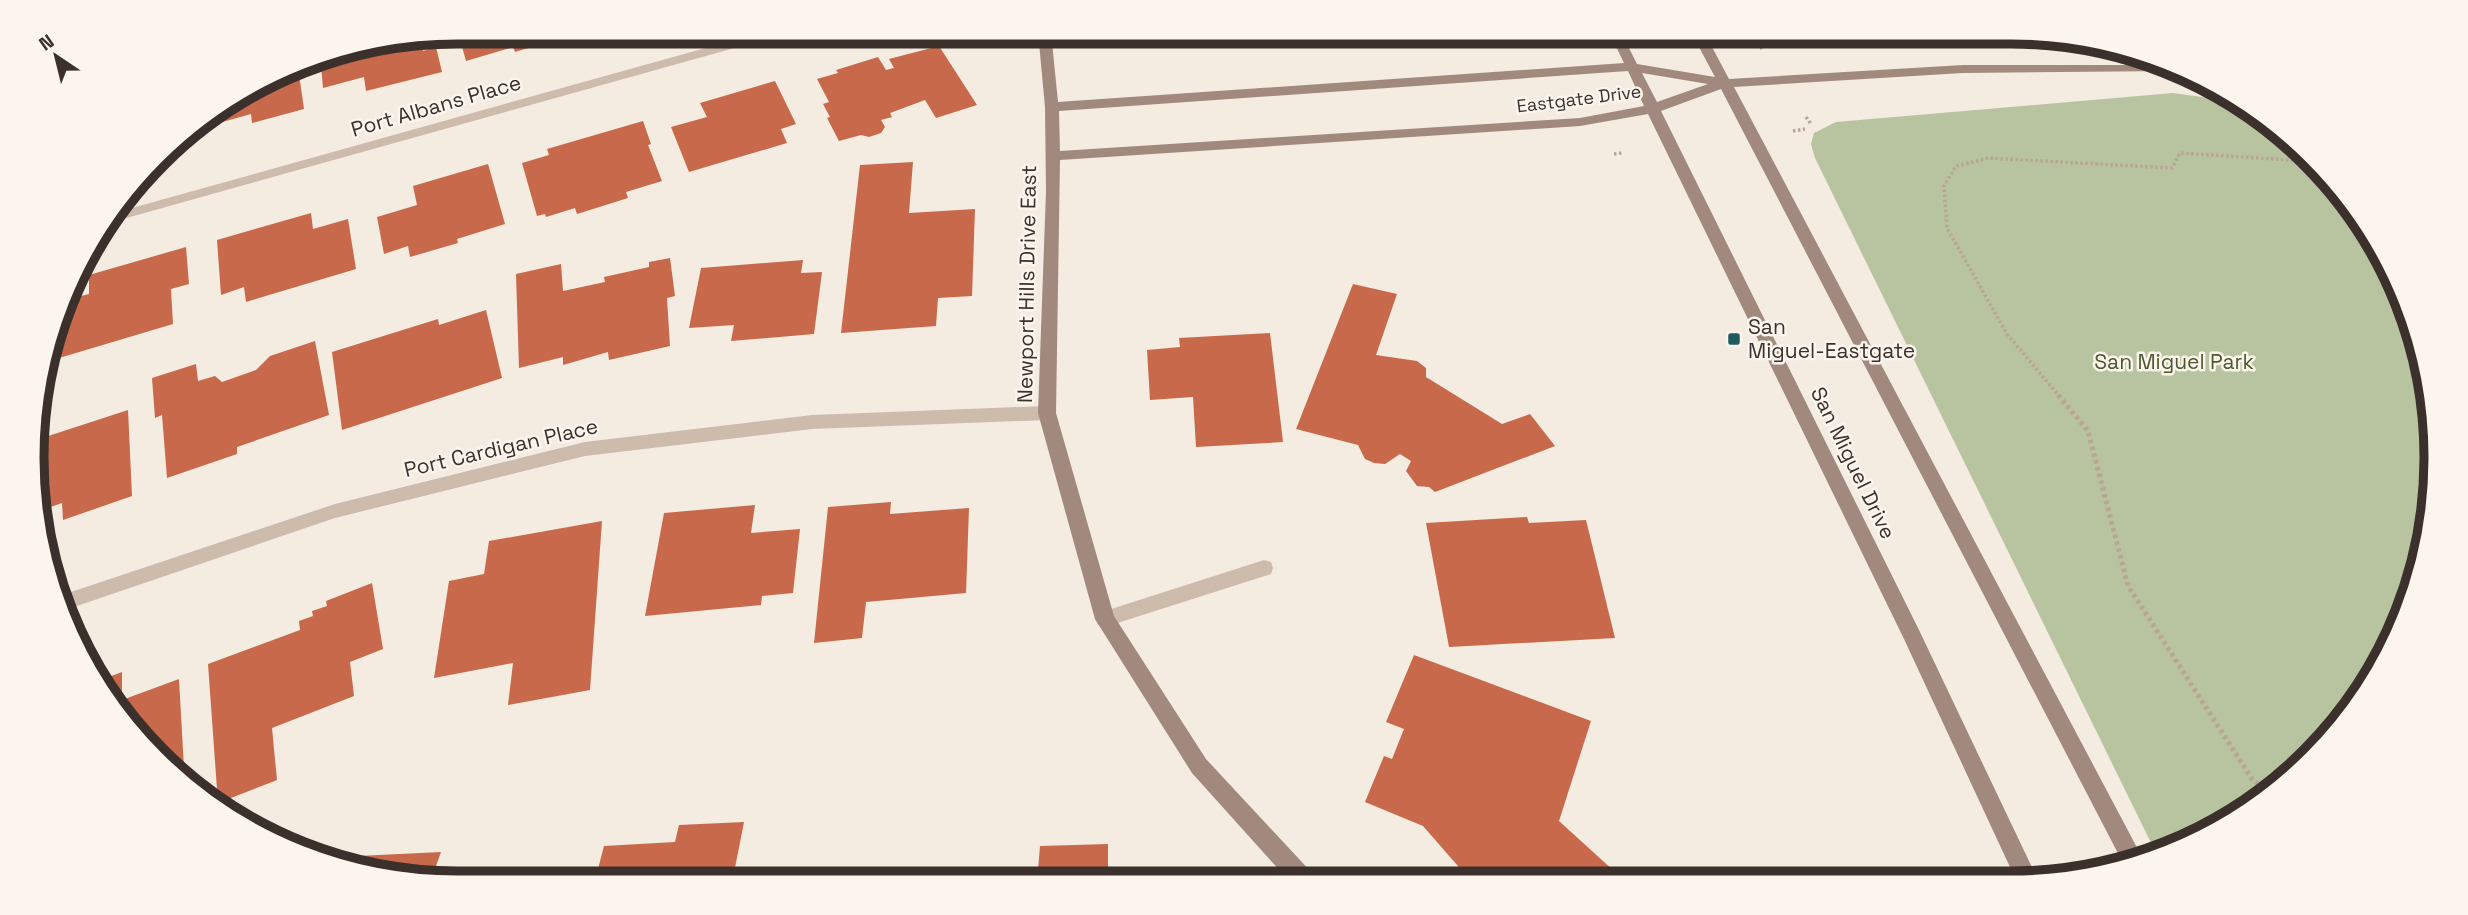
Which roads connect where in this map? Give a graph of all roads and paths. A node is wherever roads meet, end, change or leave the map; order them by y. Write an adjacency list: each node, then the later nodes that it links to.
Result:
1 (733, 44): 20 (street, Port Albans Place)
2 (1045, 44): 10 (main road, Newport Hills Drive East)
3 (1620, 44): 7 (main road, San Miguel Drive)
4 (1704, 44): 9 (main road)
5 (1759, 44): 6 (path)
6 (1764, 52)
7 (1631, 67): 9 (main road, Eastgate Drive); 10 (main road, Eastgate Drive); 11 (main road, San Miguel Drive)
8 (2152, 69): 9 (main road)
9 (1725, 83): 11 (main road, Eastgate Drive); 26 (main road)
10 (1052, 107): 18 (main road, Newport Hills Drive East)
11 (1652, 109): 18 (main road, Eastgate Drive); 28 (main road, San Miguel Drive)
12 (1806, 117): 13 (path)
13 (1811, 124)
14 (1805, 129): 15 (path)
15 (1793, 131)
16 (1622, 153): 17 (path)
17 (1614, 154)
18 (1052, 156): 21 (main road, Newport Hills Drive East)
19 (2298, 161): 25 (path)
20 (122, 216)
21 (1047, 413): 23 (street, Port Cardigan Place); 24 (main road, Newport Hills Drive East)
22 (1264, 568): 24 (street)
23 (70, 600)
24 (1105, 619): 27 (main road, Newport Hills Drive East)
25 (2261, 787)
26 (2129, 853)
27 (1296, 871)
28 (2023, 871)

